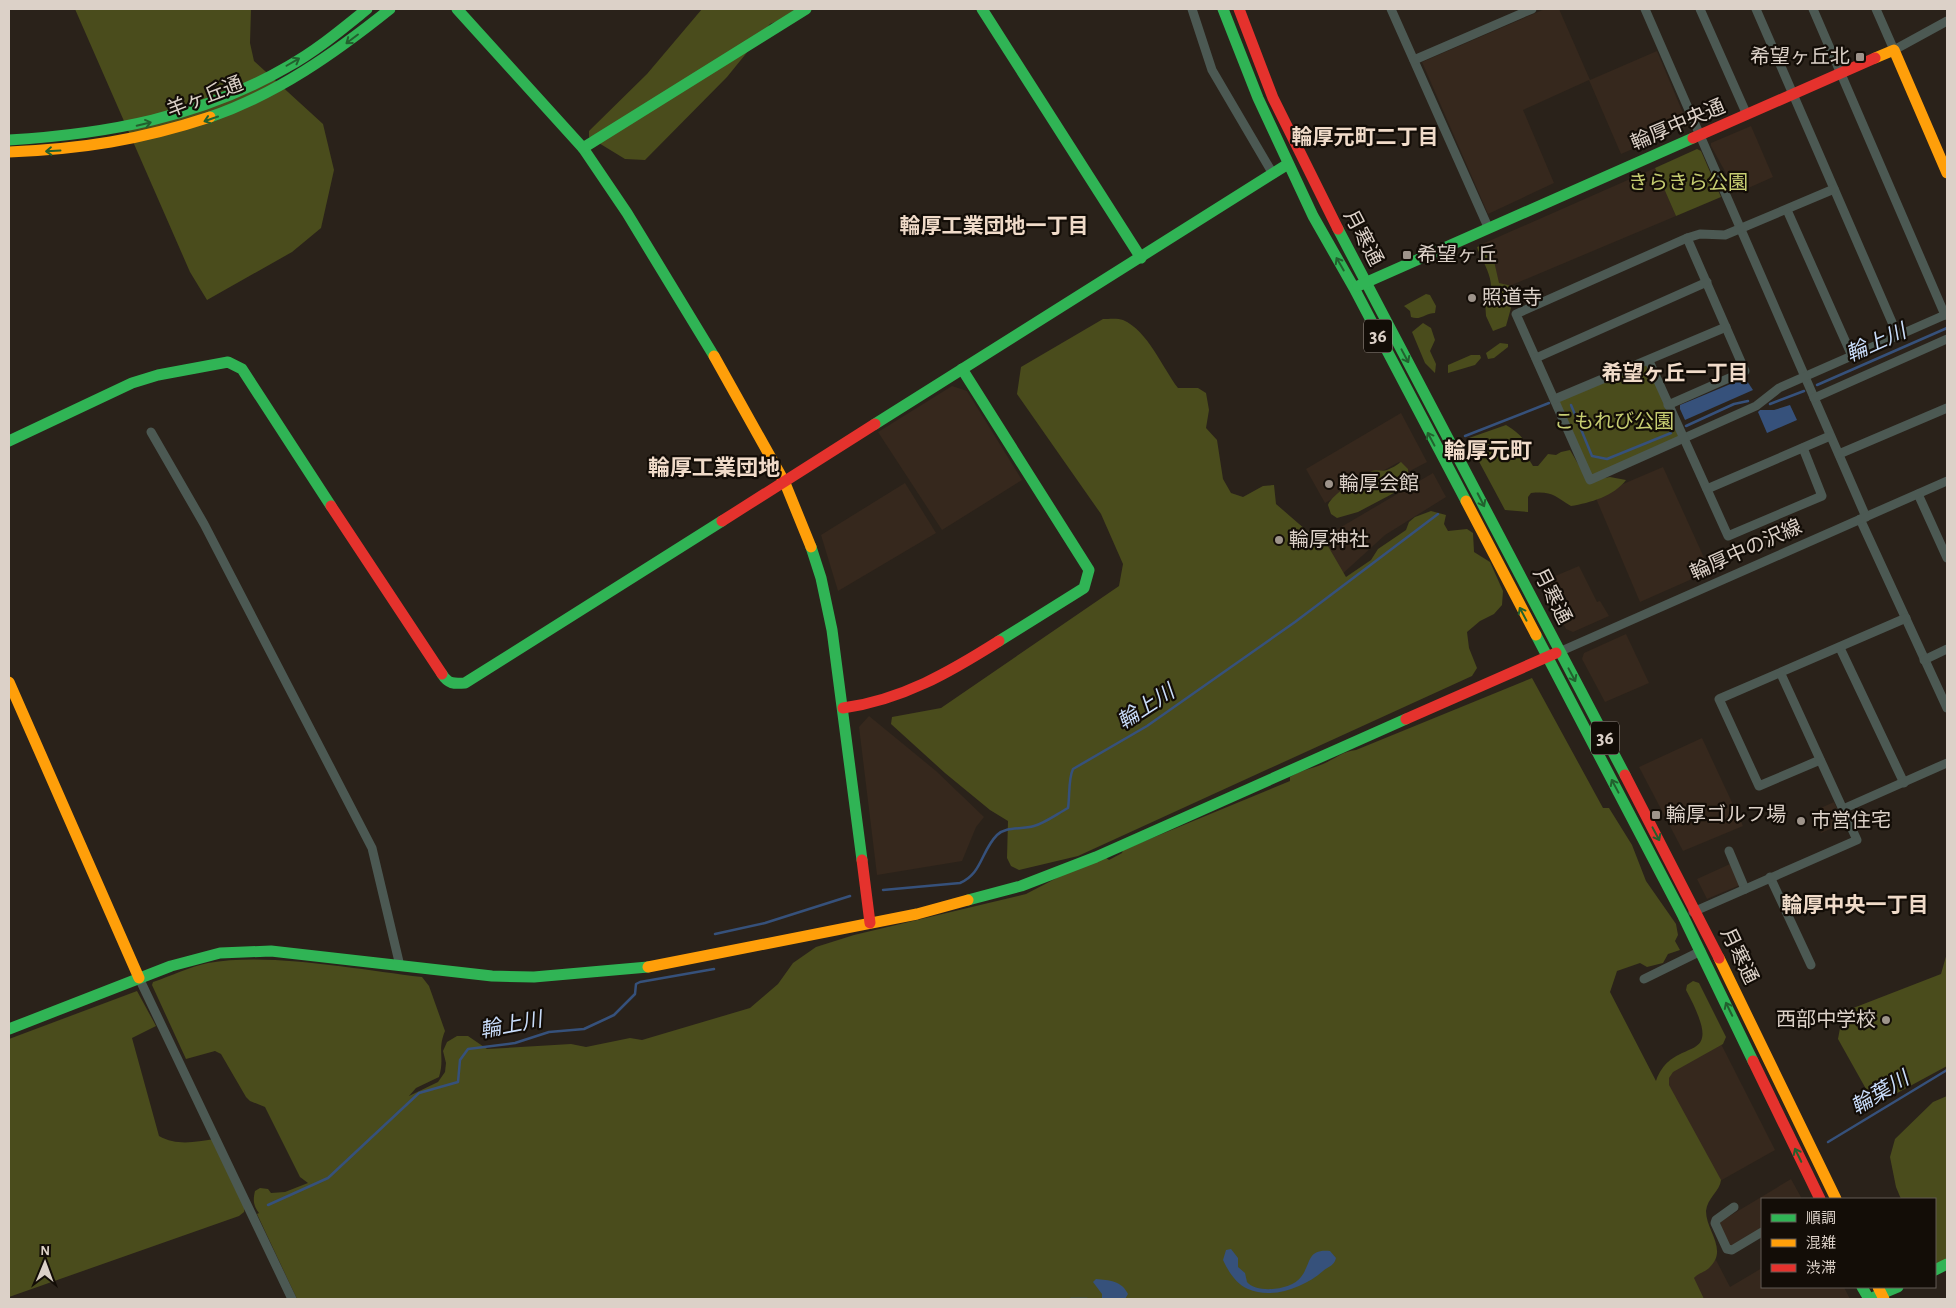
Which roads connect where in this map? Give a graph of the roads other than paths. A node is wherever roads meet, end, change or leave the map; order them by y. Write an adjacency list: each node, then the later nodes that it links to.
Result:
1 (367, 9): 23 (main road, 羊ヶ丘通, one-way to 1)
2 (390, 9): 25 (main road, 羊ヶ丘通, one-way to 25)
3 (457, 9): 24 (main road)
4 (806, 9): 24 (main road)
5 (982, 9): 34 (main road)
6 (1192, 9): 28 (street)
7 (1223, 9): 15 (main road, 月寒通 / 36)
8 (1532, 9): 18 (street)
9 (1645, 9): 22 (street)
10 (1700, 9): 21 (street)
11 (1756, 9): 20 (street)
12 (1813, 9): 19 (street)
13 (1876, 9): 17 (street)
14 (1395, 10): 18 (street)
15 (1237, 13): 26 (main road, 月寒通 / 36); 35 (main road, 月寒通 / 36)
16 (1947, 22): 17 (street)
17 (1894, 50): 19 (main road, 輪厚中央通); 27 (main road)
18 (1414, 60): 31 (street)
19 (1841, 74): 20 (main road, 輪厚中央通); 38 (street)
20 (1794, 95): 21 (main road, 輪厚中央通); 29 (street)
21 (1747, 115): 22 (main road, 輪厚中央通)
22 (1700, 136): 31 (main road, 輪厚中央通); 32 (street)
23 (9, 140)
24 (583, 148): 58 (main road)
25 (9, 152)
26 (1288, 164): 28 (main road); 37 (main road, 月寒通 / 36, one-way to 26)
27 (1947, 173)
28 (1273, 174): 34 (main road)
29 (1834, 189): 30 (street); 40 (street)
30 (1787, 210): 32 (street); 42 (street)
31 (1488, 227): 35 (main road, 輪厚中央通)
32 (1741, 229): 33 (street); 46 (street)
33 (1687, 238): 36 (street); 43 (street)
34 (1141, 258): 45 (main road)
35 (1365, 282): 37 (main road, 輪厚中央通); 66 (main road, 月寒通 / 36, one-way to 66)
36 (1707, 282): 39 (street); 43 (street)
37 (1354, 288): 67 (main road, 月寒通 / 36, one-way to 37)
38 (1946, 315): 40 (street)
39 (1726, 327): 44 (street); 49 (street)
40 (1898, 336): 42 (street)
41 (1947, 339): 47 (street)
42 (1852, 356): 46 (street)
43 (1536, 358): 48 (street)
44 (1649, 361): 48 (street); 49 (street)
45 (962, 369): 58 (main road); 71 (main road)
46 (1804, 377): 47 (street); 53 (street)
47 (1814, 398): 52 (street)
48 (1555, 399): 53 (street)
49 (1668, 405): 53 (street)
50 (1947, 408): 56 (street)
51 (151, 432): 84 (street)
52 (1830, 436): 55 (street); 56 (street)
53 (1685, 439): 59 (street)
54 (9, 441): 58 (main road)
55 (1803, 448): 59 (street); 59 (street)
56 (1839, 454): 61 (street)
57 (1947, 481): 60 (street, 輪厚中の沢線)
58 (785, 483): 71 (main road)
59 (1707, 490)
60 (1918, 494): 61 (street, 輪厚中の沢線); 62 (street)
61 (1863, 518): 63 (street); 66 (street, 輪厚中の沢線)
62 (1947, 558)
63 (1906, 618): 64 (street); 68 (street)
64 (1840, 648): 69 (street); 75 (street)
65 (1947, 649): 68 (street)
66 (1559, 652): 67 (main road); 80 (main road, 月寒通 / 36, one-way to 80)
67 (1546, 657): 81 (main road, 月寒通 / 36, one-way to 67); 82 (main road)
68 (1924, 660): 72 (street)
69 (1781, 674): 73 (street); 73 (street)
70 (9, 682): 86 (main road)
71 (842, 708): 82 (main road)
72 (1947, 708)
73 (1820, 760): 76 (street)
74 (1947, 763): 75 (street)
75 (1904, 783): 76 (street)
76 (1843, 809): 78 (street)
77 (1729, 851): 79 (street)
78 (1770, 877): 79 (street); 85 (street)
79 (1745, 889): 80 (street)
80 (1696, 910): 81 (street); 90 (main road, 月寒通 / 36)
81 (1683, 916): 83 (main road, 月寒通 / 36)
82 (870, 923): 84 (main road)
83 (1700, 951): 87 (street); 89 (main road, 月寒通 / 36, one-way to 83)
84 (400, 966): 86 (main road)
85 (1811, 966)
86 (139, 978): 88 (main road); 96 (street)
87 (1644, 979)
88 (9, 1029)
89 (1818, 1198)
90 (1836, 1198)
91 (1734, 1207): 92 (street)
92 (1761, 1233)
93 (1863, 1288): 97 (main road)
94 (1895, 1288): 95 (main road)
95 (1881, 1293): 97 (main road)
96 (292, 1299)
97 (1869, 1299)

